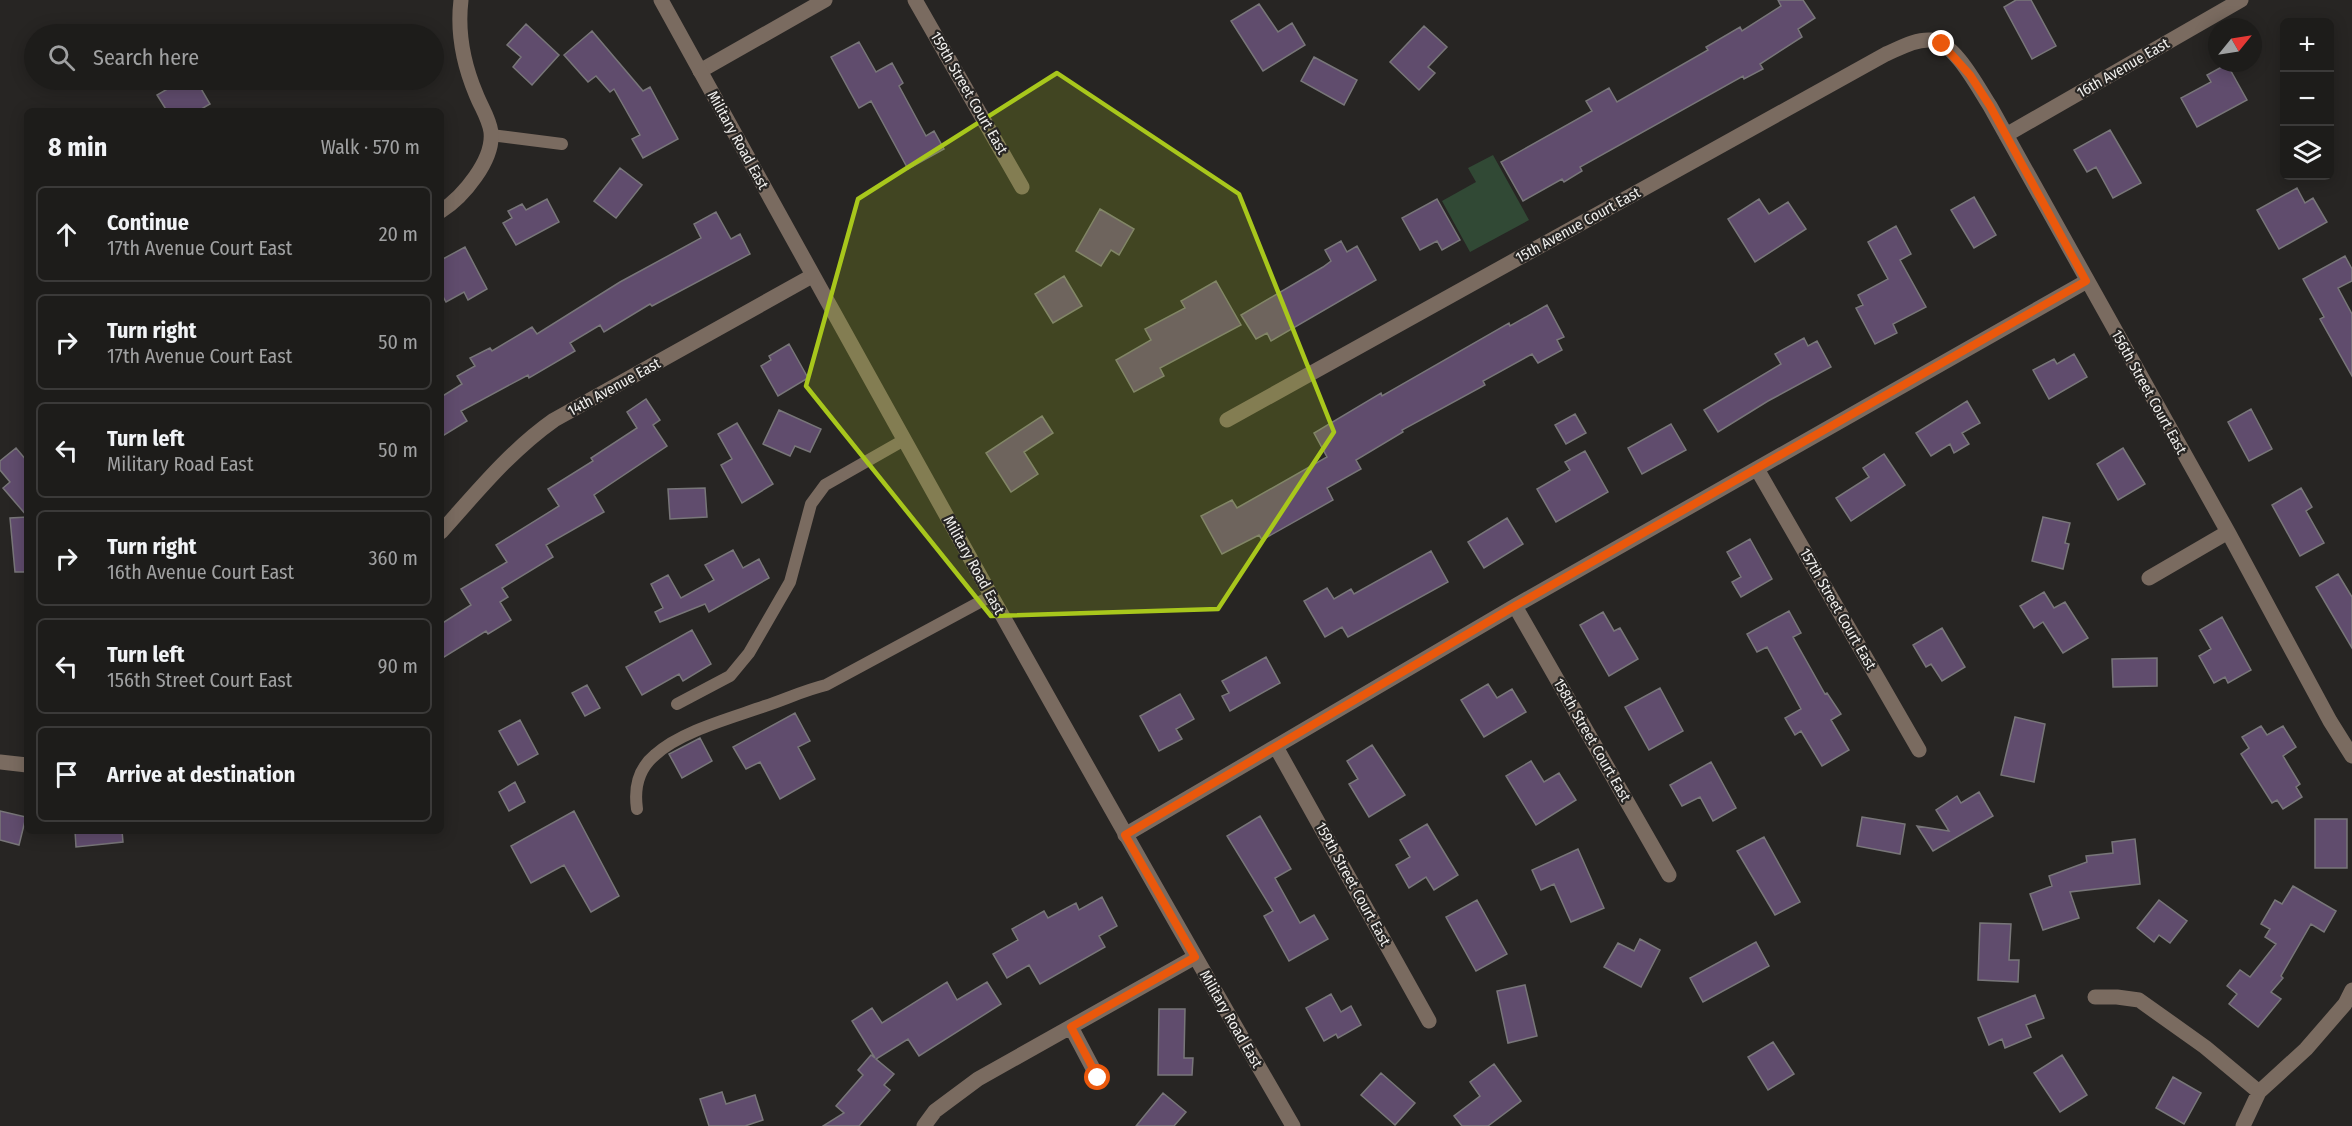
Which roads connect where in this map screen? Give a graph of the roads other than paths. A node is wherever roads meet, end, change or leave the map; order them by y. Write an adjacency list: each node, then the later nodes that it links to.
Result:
1 (461, 0): 8 (street)
2 (662, 0): 7 (street, Military Road East)
3 (825, 0): 7 (street)
4 (915, 0): 11 (street, 159th Street Court East)
5 (2241, 0): 9 (street, 16th Avenue East)
6 (1933, 40): 9 (street, 156th Street Court East); 15 (street, 15th Avenue Court East)
7 (700, 71): 13 (street, Military Road East)
8 (491, 135): 10 (lane); 12 (street)
9 (2006, 135): 14 (street, 156th Street Court East)
10 (562, 144)
11 (1022, 187)
12 (444, 208)
13 (812, 276): 16 (street, Military Road East); 18 (street, 14th Avenue East)
14 (2086, 281): 17 (street); 19 (street, 156th Street Court East)
15 (1227, 420)
16 (904, 440): 21 (street, Military Road East); 23 (lane)
17 (1757, 469): 22 (street); 25 (street, 157th Street Court East)
18 (444, 529)
19 (2228, 532): 20 (street); 26 (street, 156th Street Court East)
20 (2149, 578)
21 (991, 596): 29 (lane); 30 (street, Military Road East)
22 (1515, 606): 24 (street); 31 (street, 158th Street Court East)
23 (677, 704)
24 (1276, 747): 30 (street); 36 (street, 159th Street Court East)
25 (1919, 750)
26 (2352, 756)
27 (0, 762): 28 (street)
28 (24, 765)
29 (637, 809)
30 (1125, 835): 32 (street, Military Road East)
31 (1669, 875)
32 (1195, 957): 37 (street); 41 (street, Military Road East)
33 (2352, 990): 35 (street)
34 (2095, 997): 39 (street)
35 (2348, 1006): 39 (street)
36 (1429, 1020)
37 (1071, 1027): 38 (street); 40 (street)
38 (1098, 1078)
39 (2259, 1092): 42 (street)
40 (924, 1126)
41 (1293, 1126)
42 (2243, 1126)

